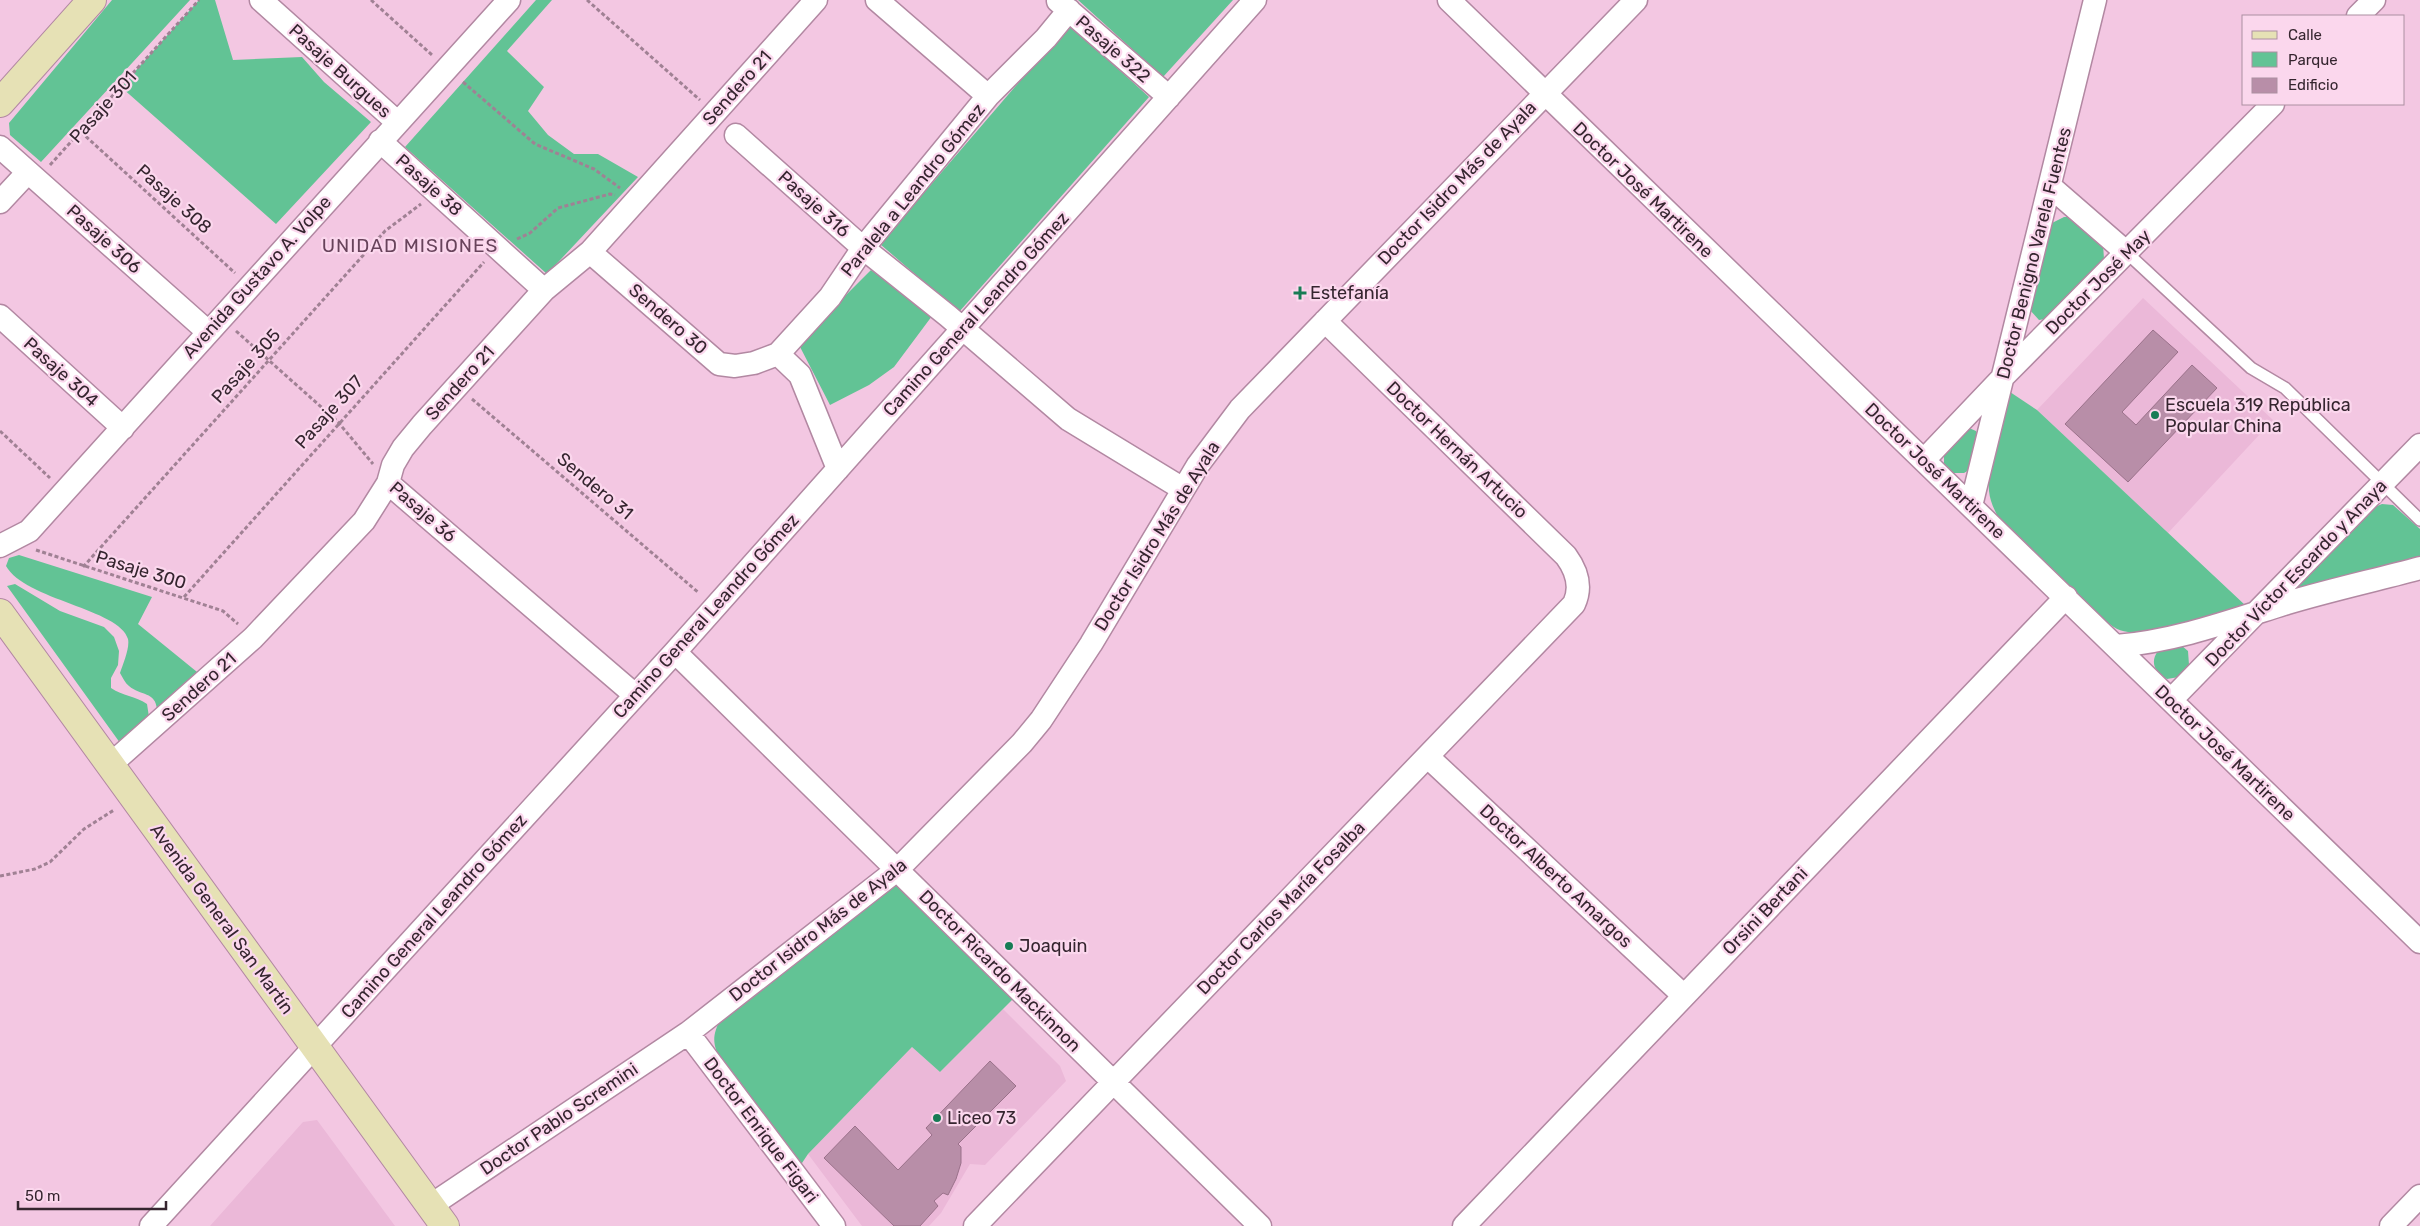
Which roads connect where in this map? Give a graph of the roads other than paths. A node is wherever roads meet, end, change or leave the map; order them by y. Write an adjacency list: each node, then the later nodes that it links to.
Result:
1 (92, 0): 16 (main road)
2 (261, 0): 18 (street, Pasaje Burgues)
3 (509, 0): 18 (street, Avenida Gustavo A. Volpe)
4 (816, 0): 26 (street, Sendero 21)
5 (876, 0): 14 (street)
6 (1255, 0): 15 (street, Camino General Leandro Gómez)
7 (1449, 0): 13 (street, Doctor José Martirene)
8 (1636, 0): 13 (street, Doctor Isidro Más de Ayala)
9 (2095, 0): 23 (street, Doctor Benigno Varela Fuentes)
10 (2374, 0): 12 (street)
11 (1063, 5): 14 (street, Paralela a Leandro Gómez); 15 (street, Pasaje 322)
12 (2359, 15)
13 (1544, 94): 30 (street, Doctor Isidro Más de Ayala); 38 (street, Doctor José Martirene)
14 (988, 96): 25 (street, Paralela a Leandro Gómez)
15 (1169, 97): 32 (street, Camino General Leandro Gómez)
16 (0, 103)
17 (2272, 105): 27 (street, Doctor José May)
18 (397, 122): 20 (street, Avenida Gustavo A. Volpe)
19 (736, 135): 25 (street, Pasaje 316)
20 (380, 141): 28 (street, Pasaje 38); 31 (street, Avenida Gustavo A. Volpe)
21 (0, 147): 22 (street, Pasaje 306)
22 (28, 172): 24 (street); 31 (street, Pasaje 306)
23 (2050, 187): 27 (street); 35 (street, Doctor Benigno Varela Fuentes)
24 (0, 202)
25 (863, 248): 32 (street, Pasaje 316); 33 (street, Paralela a Leandro Gómez)
26 (590, 252): 28 (street, Sendero 21); 34 (street, Sendero 30)
27 (2127, 252): 35 (street, Doctor José May); 41 (lane)
28 (544, 290): 40 (street, Sendero 21)
29 (0, 316): 36 (street, Pasaje 304)
30 (1325, 321): 42 (street, Doctor Isidro Más de Ayala); 47 (street, Doctor Hernán Artucio)
31 (214, 325): 36 (street, Avenida Gustavo A. Volpe)
32 (963, 328): 39 (street, Camino General Leandro Gómez); 42 (street, Pasaje 316)
33 (778, 354): 34 (street, Paralela a Leandro Gómez); 39 (street)
34 (754, 362)
35 (2004, 377): 38 (street, Doctor José May); 43 (street, Doctor Benigno Varela Fuentes)
36 (123, 428): 45 (street, Avenida Gustavo A. Volpe)
37 (2420, 445): 41 (street, Doctor Víctor Escardo y Anaya)
38 (1924, 460): 43 (street, Doctor José Martirene)
39 (838, 469): 52 (street, Camino General Leandro Gómez)
40 (388, 483): 53 (street, Pasaje 36); 56 (street, Sendero 21)
41 (2383, 483): 44 (lane); 50 (street, Doctor Víctor Escardo y Anaya)
42 (1183, 489): 57 (street, Doctor Isidro Más de Ayala)
43 (1971, 506): 48 (street, Doctor José Martirene)
44 (2420, 520)
45 (6, 544)
46 (2420, 568): 50 (street)
47 (1579, 586): 55 (street, Doctor Carlos María Fosalba)
48 (2066, 597): 51 (street, Doctor José Martirene); 59 (street, Orsini Bertani)
49 (0, 613): 56 (main road, Avenida General San Martín)
50 (2256, 613): 51 (street); 54 (street, Doctor Víctor Escardo y Anaya)
51 (2116, 646): 54 (street, Doctor José Martirene)
52 (675, 652): 53 (street, Camino General Leandro Gómez); 57 (street, Doctor Ricardo Mackinnon)
53 (635, 695): 61 (street, Camino General Leandro Gómez)
54 (2171, 700): 58 (street, Doctor José Martirene)
55 (1428, 757): 59 (street, Doctor Alberto Amargos); 62 (street, Doctor Carlos María Fosalba)
56 (110, 765): 61 (main road, Avenida General San Martín)
57 (898, 869): 60 (street, Doctor Isidro Más de Ayala); 62 (street, Doctor Ricardo Mackinnon)
58 (2420, 942)
59 (1684, 995): 69 (street, Orsini Bertani)
60 (688, 1034): 64 (street, Doctor Pablo Scremini); 66 (street, Doctor Enrique Figari)
61 (316, 1046): 64 (main road, Avenida General San Martín); 65 (street, Camino General Leandro Gómez)
62 (1112, 1083): 67 (street, Doctor Carlos María Fosalba); 68 (street, Doctor Ricardo Mackinnon)
63 (2420, 1196): 70 (street)
64 (438, 1216)
65 (151, 1226)
66 (834, 1226)
67 (975, 1226)
68 (1260, 1226)
69 (1464, 1226)
70 (2392, 1226)

